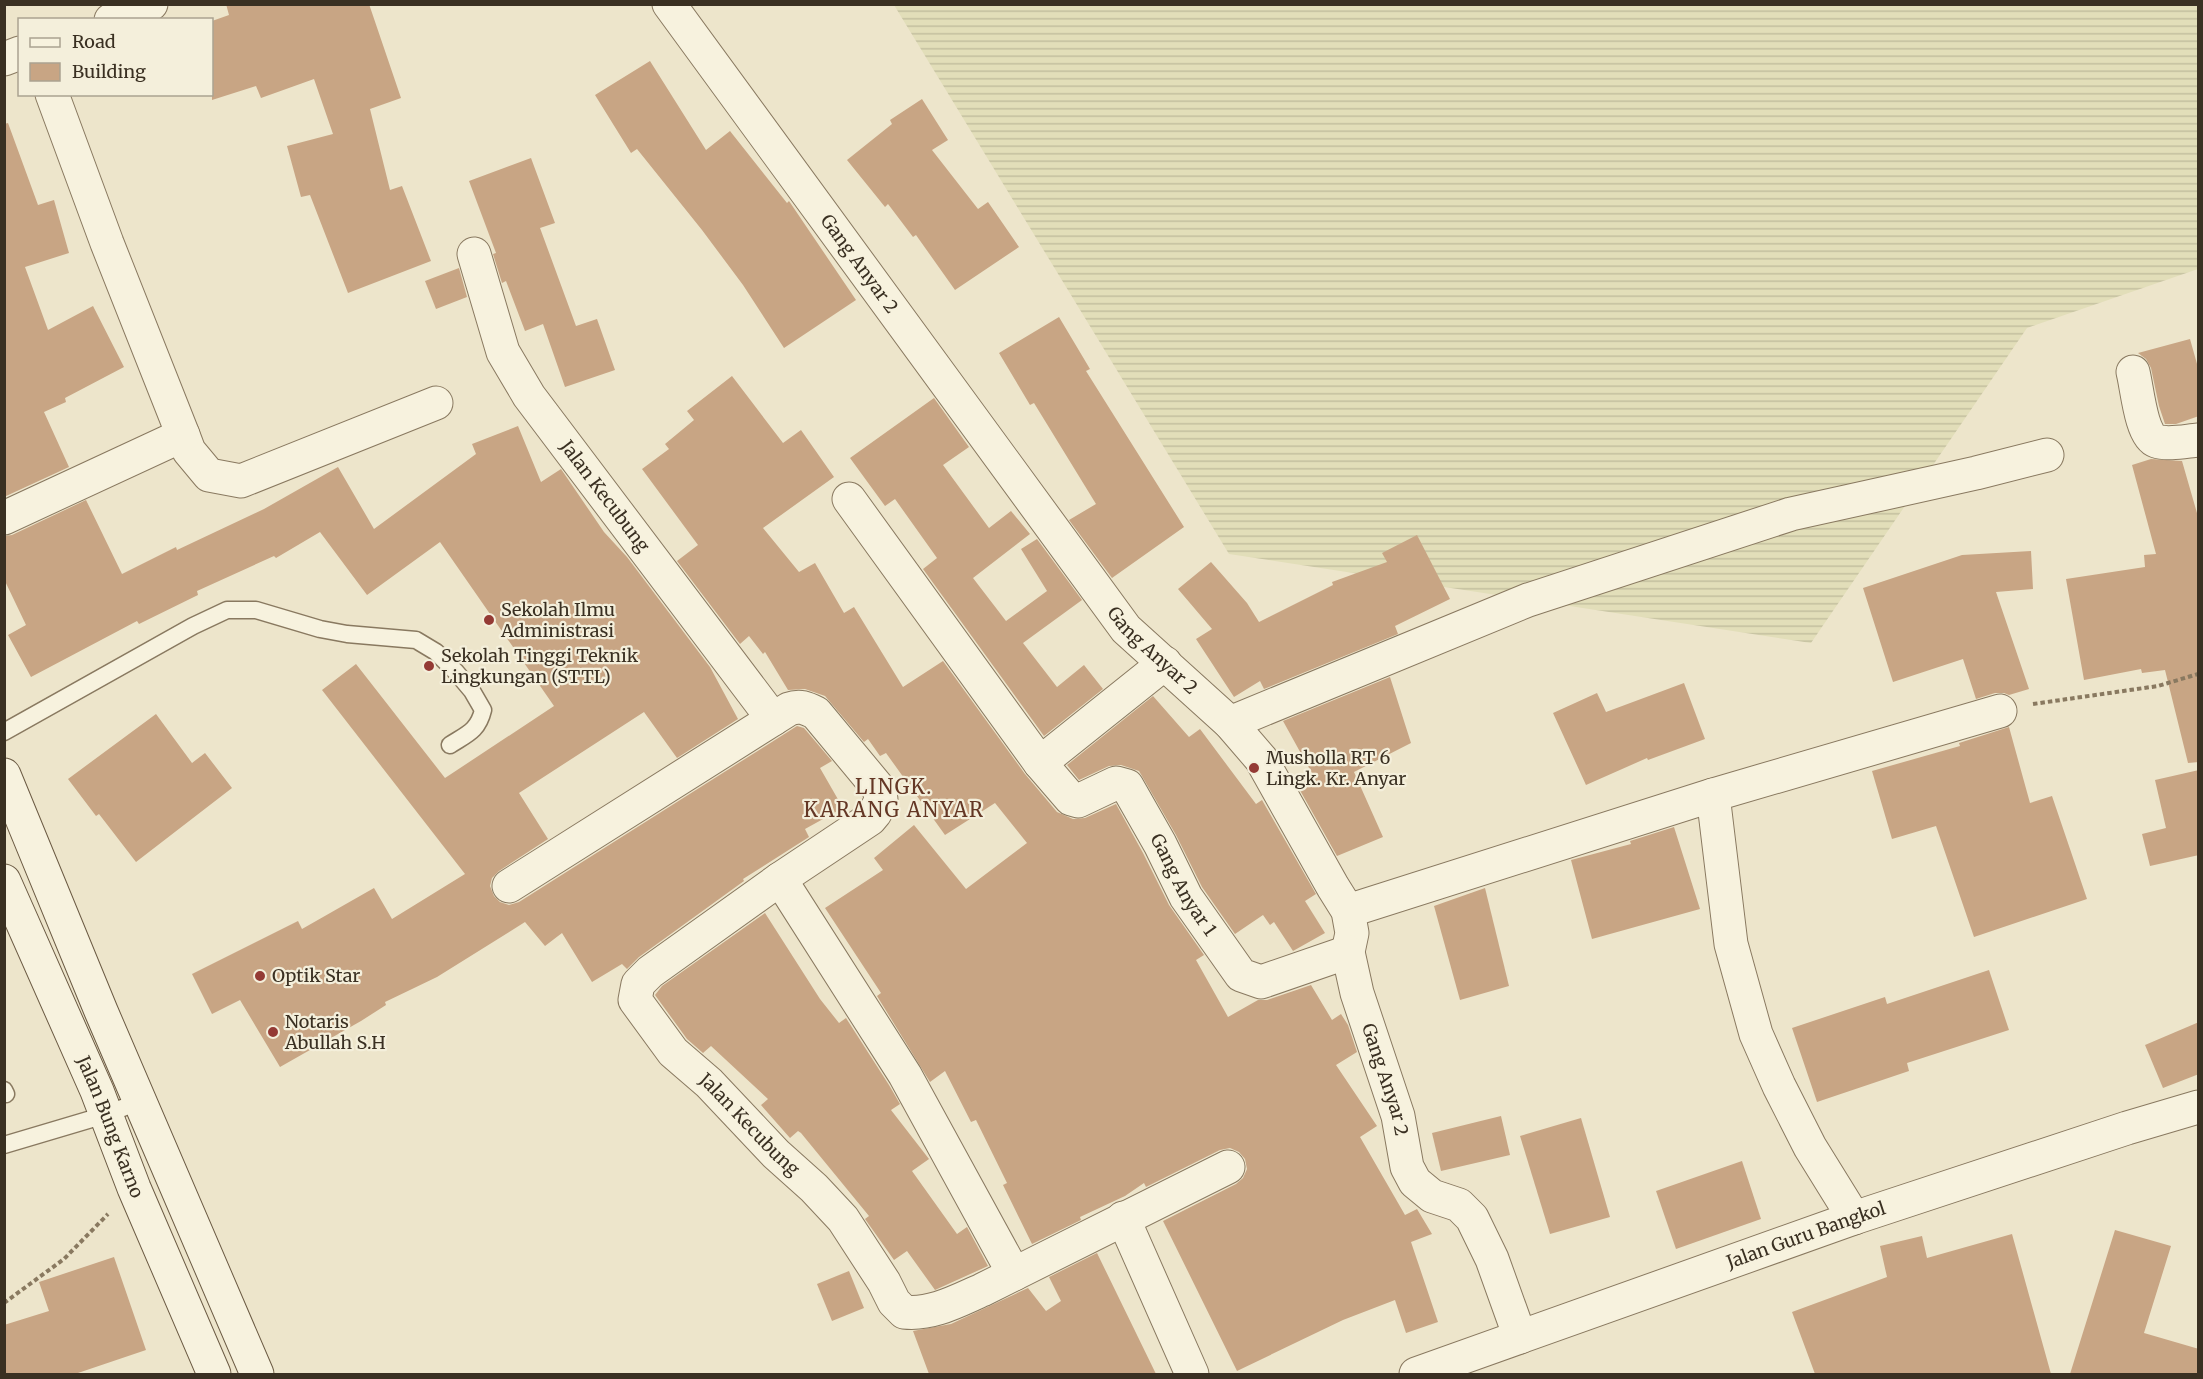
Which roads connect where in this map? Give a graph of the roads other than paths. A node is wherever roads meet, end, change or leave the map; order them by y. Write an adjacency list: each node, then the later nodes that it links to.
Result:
1 (151, 4): 3 (street)
2 (669, 4): 13 (street, Gang Anyar 2)
3 (116, 18)
4 (53, 96): 8 (street)
5 (474, 254): 15 (street, Jalan Kecubung)
6 (2133, 372): 9 (street)
7 (436, 403): 8 (street)
8 (183, 435): 12 (street)
9 (2199, 440)
10 (2047, 455): 16 (street)
11 (849, 499): 19 (street)
12 (4, 518)
13 (1165, 663): 16 (street, Gang Anyar 2); 19 (street)
14 (2000, 711): 21 (street)
15 (781, 714): 22 (street, Jalan Kecubung); 24 (street)
16 (1230, 723): 25 (street, Gang Anyar 2)
17 (4, 732): 18 (lane)
18 (450, 745)
19 (1040, 763): 26 (street, Gang Anyar 1)
20 (4, 775): 27 (street)
21 (1713, 795): 25 (street); 33 (street)
22 (780, 879): 34 (street); 34 (street, Jalan Kecubung)
23 (4, 881): 29 (street, Jalan Bung Karno)
24 (509, 886)
25 (1348, 911): 26 (street, Gang Anyar 2)
26 (1348, 952): 35 (street, Gang Anyar 2)
27 (140, 1101): 29 (lane); 37 (street)
28 (2199, 1107): 33 (street, Jalan Guru Bangkol)
29 (105, 1115): 30 (lane); 36 (street, Jalan Bung Karno)
30 (4, 1144)
31 (1228, 1167): 32 (street, Jalan Kecubung)
32 (1123, 1218): 34 (street, Jalan Kecubung); 38 (street)
33 (1854, 1218): 35 (street, Jalan Guru Bangkol)
34 (1014, 1274)
35 (1520, 1337): 39 (street, Jalan Guru Bangkol)
36 (214, 1374)
37 (257, 1374)
38 (1192, 1374)
39 (1416, 1374)

